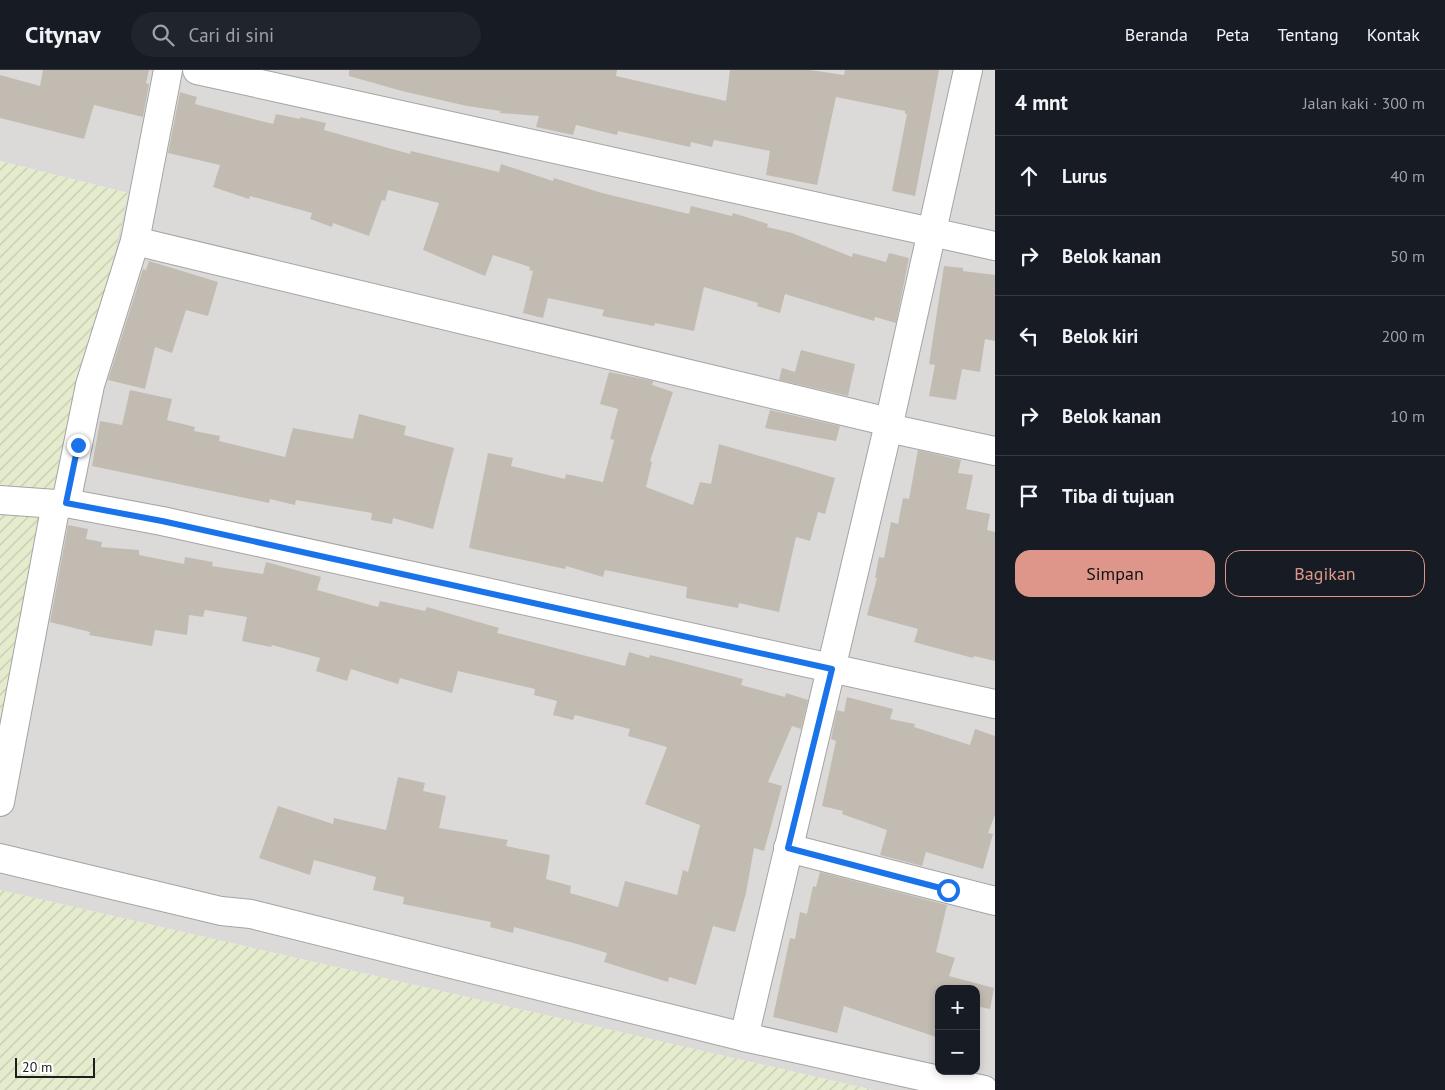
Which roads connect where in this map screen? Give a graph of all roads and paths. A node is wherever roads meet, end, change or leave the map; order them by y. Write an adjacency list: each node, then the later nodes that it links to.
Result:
1 (168, 70): 5 (street)
2 (198, 70): 4 (street)
3 (968, 70): 4 (street)
4 (931, 233): 6 (street); 7 (street)
5 (135, 241): 7 (street); 10 (street)
6 (995, 246)
7 (889, 425): 8 (street); 11 (street)
8 (995, 451)
9 (0, 500): 10 (street)
10 (61, 504): 11 (street); 13 (street)
11 (832, 669): 12 (street); 14 (street)
12 (995, 704)
13 (0, 802)
14 (788, 848): 16 (street); 17 (street)
15 (0, 858): 17 (street)
16 (995, 901)
17 (744, 1036): 18 (street)
18 (984, 1090)

